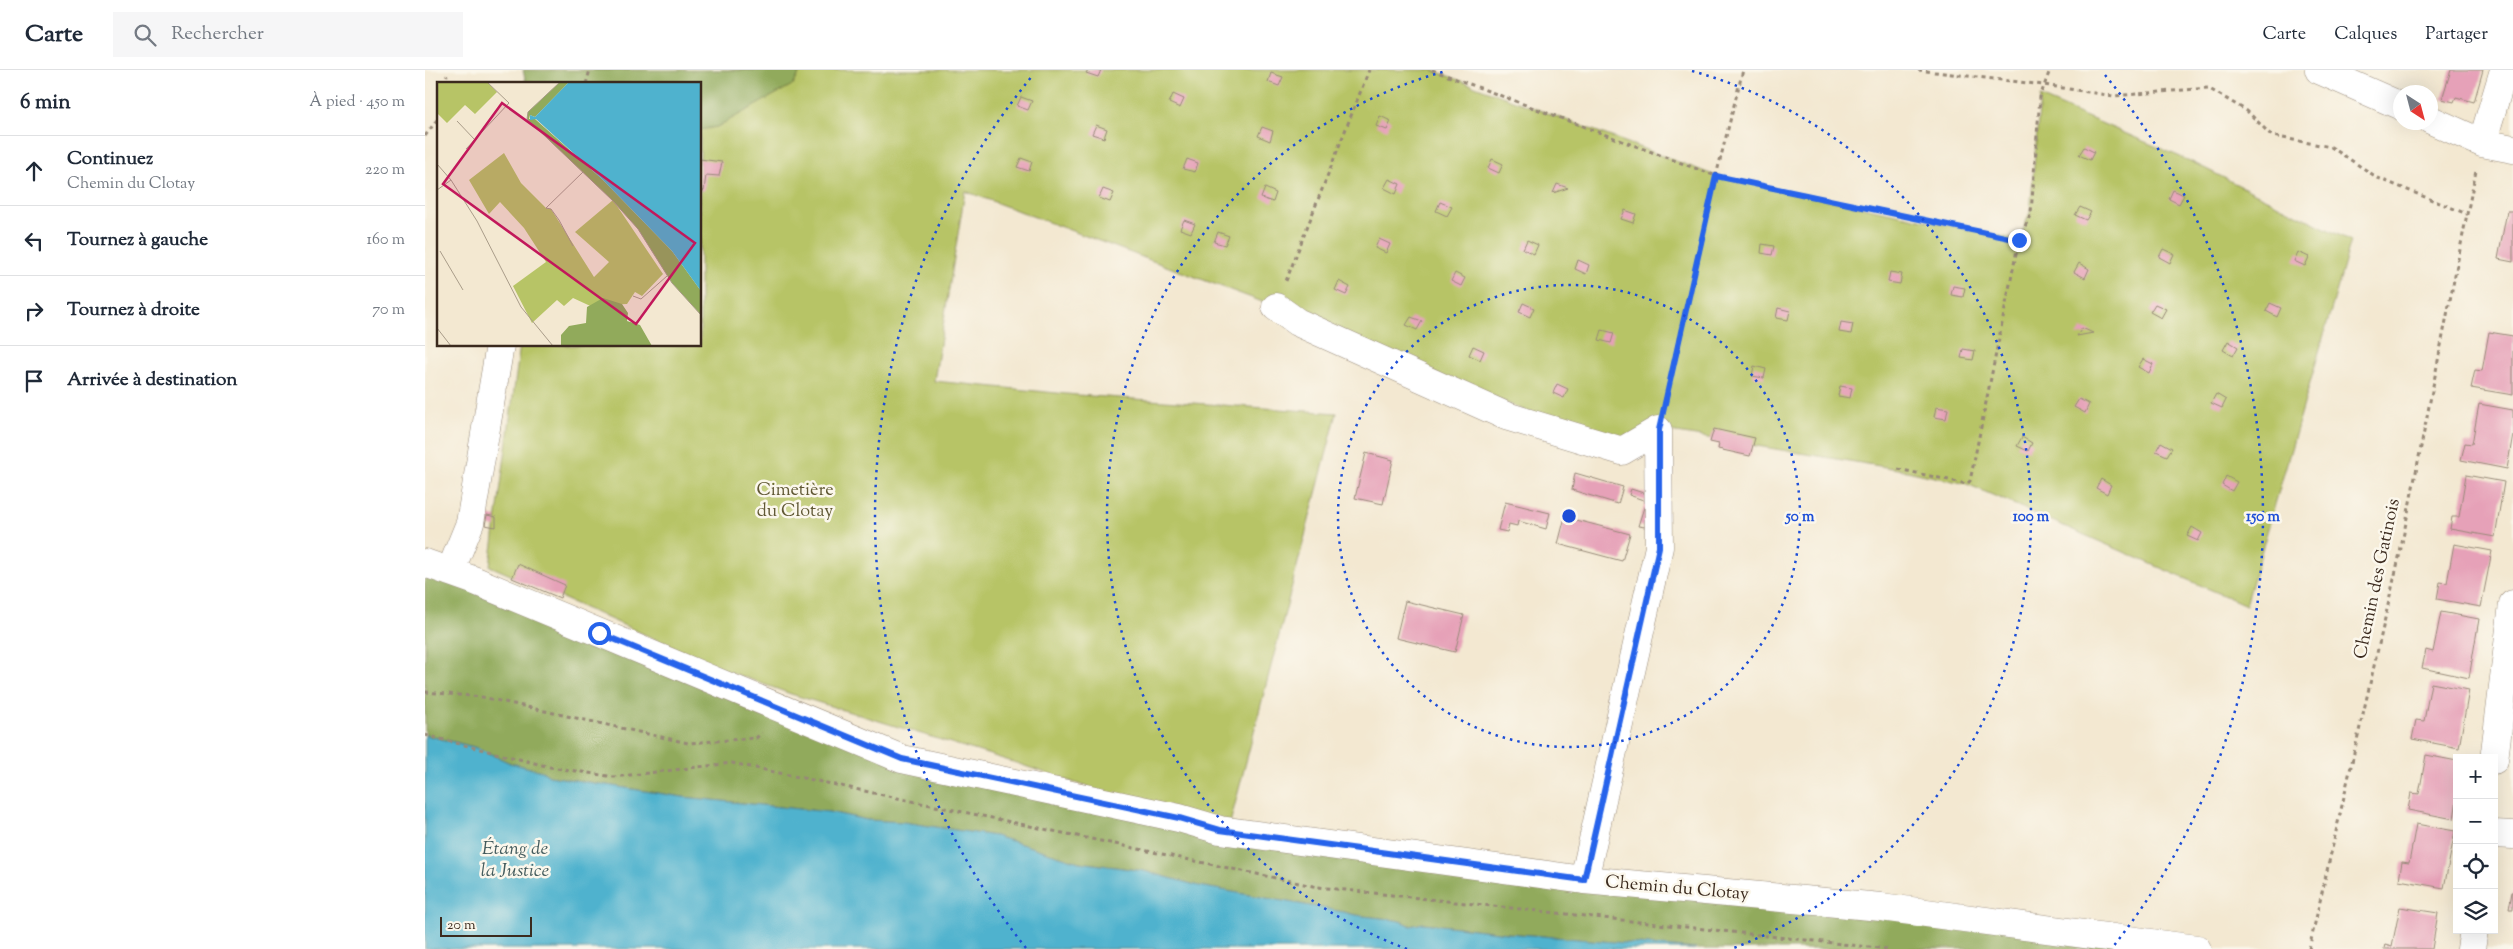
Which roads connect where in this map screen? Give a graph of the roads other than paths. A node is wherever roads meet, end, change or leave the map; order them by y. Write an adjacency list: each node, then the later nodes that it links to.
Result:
1 (2319, 70): 3 (street)
2 (2504, 70): 5 (street)
3 (2393, 102)
4 (2438, 123): 5 (street)
5 (2482, 143): 6 (street)
6 (2513, 149)
7 (1276, 307): 15 (street)
8 (500, 346): 10 (street)
9 (425, 563): 10 (street, Chemin du Clotay)
10 (450, 572): 15 (street, Chemin du Clotay)
11 (2513, 604): 12 (street)
12 (2495, 754)
13 (2498, 834): 14 (street)
14 (2513, 835)
15 (1584, 880): 17 (street, Chemin du Clotay)
16 (2473, 934): 18 (street)
17 (2197, 949)
18 (2471, 949)

